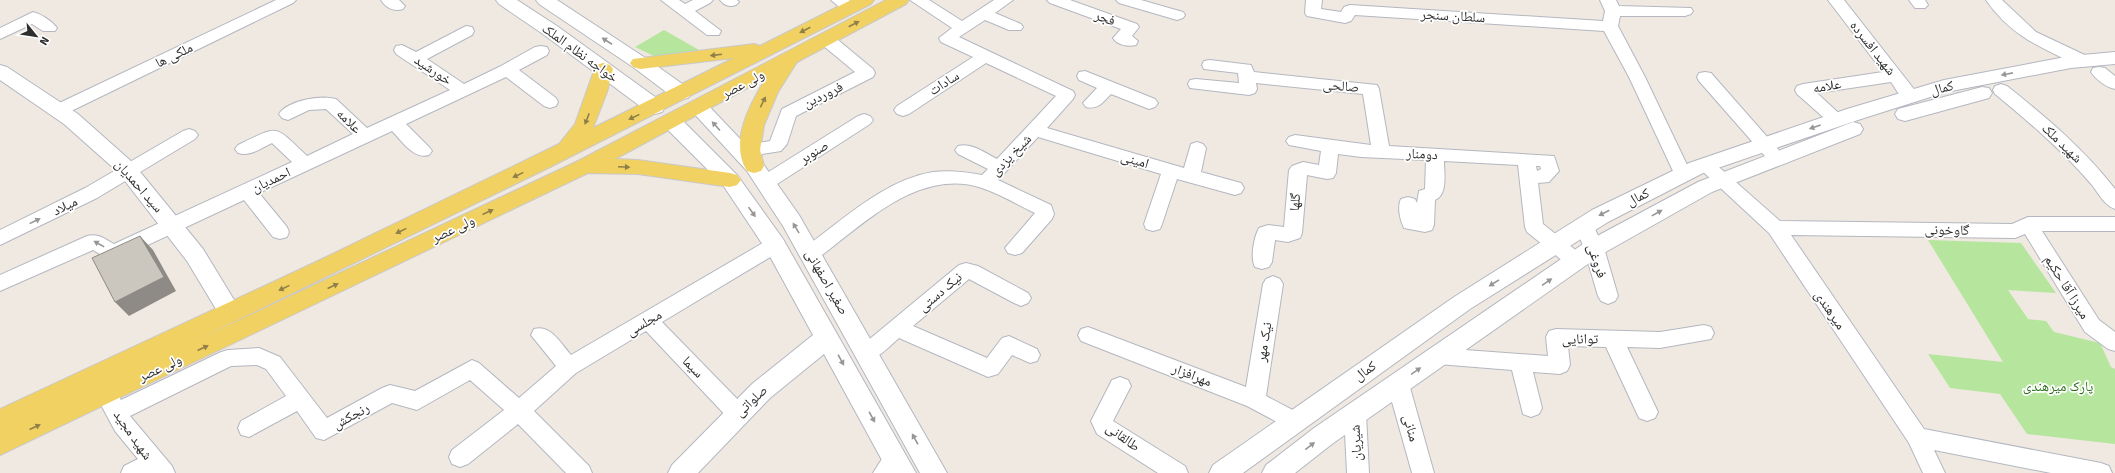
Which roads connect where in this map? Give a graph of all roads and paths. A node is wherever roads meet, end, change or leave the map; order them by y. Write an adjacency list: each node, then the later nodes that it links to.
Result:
1 (288, 0): 57 (street, ملکی ها)
2 (504, 0): 38 (main road, خواجه نظام الملک)
3 (545, 0): 36 (main road, خواجه نظام الملک, one-way to 3)
4 (669, 0): 16 (street)
5 (705, 0): 16 (street)
6 (900, 0): 28 (main road, ولی عصر, one-way to 6)
7 (918, 0): 23 (street)
8 (1005, 0): 19 (street)
9 (1055, 0): 21 (street, فجر)
10 (1116, 0): 21 (street)
11 (1124, 0): 20 (street)
12 (1314, 0): 18 (street, سلطان سنجر)
13 (1836, 0): 42 (street, شهید افسرده)
14 (1994, 0): 39 (street)
15 (851, 3): 30 (main road, ولی عصر, one-way to 30)
16 (684, 10): 26 (street)
17 (1684, 11): 18 (street, سلطان سنجر)
18 (1610, 12): 83 (street)
19 (984, 14): 23 (street); 24 (street)
20 (1177, 15)
21 (1103, 17): 29 (street, فجر)
22 (49, 28): 27 (street)
23 (963, 28): 33 (street)
24 (1015, 28)
25 (466, 31): 35 (street)
26 (713, 31)
27 (0, 34)
28 (826, 39): 34 (main road, ولی عصر); 81 (street, فروردین)
29 (1130, 41)
30 (769, 48): 36 (main road, one-way to 36); 49 (main road, ولی عصر)
31 (402, 50): 35 (street, خورشید)
32 (541, 51): 41 (street, احمدیان)
33 (984, 56): 50 (street); 58 (street, سادات)
34 (790, 58): 56 (main road, ولی عصر); 81 (main road, one-way to 34)
35 (416, 59): 48 (street, خورشید)
36 (640, 63): 49 (main road, خواجه نظام الملک)
37 (1210, 65): 43 (street, صالحی)
38 (603, 69): 55 (main road, خواجه نظام الملک); 73 (main road, one-way to 73)
39 (2105, 69): 47 (main road, کمال); 51 (main road, کمال, one-way to 51)
40 (0, 70): 57 (main road, سید احمدیان)
41 (507, 70): 48 (street, احمدیان); 52 (street)
42 (1895, 76): 51 (street, شهید افسرده); 61 (street, علامه)
43 (1248, 77): 45 (street); 74 (street, صالحی)
44 (1705, 77): 75 (street)
45 (1196, 84)
46 (1108, 87): 50 (street, شیخ یزدی); 53 (street); 54 (street)
47 (2002, 90): 75 (main road, کمال); 93 (street, شهید ملک)
48 (463, 91): 63 (street, احمدیان)
49 (681, 93): 55 (main road, ولی عصر); 56 (main road)
50 (1067, 96): 64 (street, شیخ یزدی)
51 (1911, 97): 61 (main road, کمال)
52 (550, 102)
53 (1149, 102)
54 (1092, 103)
55 (655, 106): 62 (main road); 73 (main road, ولی عصر, one-way to 73)
56 (698, 107): 62 (main road, ولی عصر); 81 (main road, صغیر اصفهانی, one-way to 56)
57 (59, 110): 86 (main road, سید احمدیان)
58 (903, 110)
59 (288, 114): 67 (street, علامه)
60 (864, 120): 81 (street, صنوبر)
61 (1837, 120): 75 (main road, کمال, one-way to 75)
62 (671, 121): 80 (main road, ولی عصر); 88 (main road, صغیر اصفهانی)
63 (394, 123): 67 (street, احمدیان); 72 (street)
64 (1034, 130): 82 (street, شیخ یزدی); 85 (street, امینی)
65 (189, 135): 86 (street, میلاد)
66 (1296, 142): 68 (street, دومنار)
67 (362, 143): 78 (street, احمدیان)
68 (1330, 146): 74 (street, دومنار); 109 (street, گلها)
69 (1197, 148): 87 (street)
70 (244, 150): 78 (street)
71 (964, 150): 82 (street)
72 (423, 151)
73 (566, 151): 114 (main road, ولی عصر, one-way to 114)
74 (1381, 152): 76 (street, دومنار)
75 (1770, 152): 79 (main road, کمال); 89 (main road, کمال)
76 (1435, 154): 84 (street, دومنار); 94 (street)
77 (1548, 160): 84 (street, دومنار)
78 (305, 164): 92 (street, احمدیان)
79 (1706, 164): 89 (street, میرهندی); 99 (main road, کمال, one-way to 99)
80 (585, 166): 88 (main road, one-way to 88); 132 (main road, ولی عصر, one-way to 80)
81 (756, 166): 107 (main road, صغیر اصفهانی, one-way to 81)
82 (999, 167): 90 (street, شیخ یزدی)
83 (1679, 167)
84 (1527, 168): 104 (street)
85 (1171, 171): 87 (street, امینی); 95 (street)
86 (129, 172): 98 (main road, سید احمدیان); 102 (street, میلاد, one-way to 86)
87 (1191, 175): 91 (street, امینی)
88 (730, 180): 103 (main road, صغیر اصفهانی, one-way to 103)
89 (1722, 180): 100 (street, میرهندی); 106 (main road, کمال, one-way to 89)
90 (986, 182): 105 (street); 107 (street, شیخ یزدی)
91 (1235, 188)
92 (247, 191): 98 (street, احمدیان); 101 (street)
93 (2115, 202)
94 (1408, 204)
95 (1153, 224)
96 (2028, 224): 97 (street, گاوخونی); 100 (street, گاوخونی); 122 (street, میرزا آقا حکیم)
97 (2115, 224)
98 (172, 226): 110 (street, احمدیان, one-way to 110); 114 (main road, سید احمدیان)
99 (1584, 226): 104 (main road, کمال); 106 (street, فروغی)
100 (1776, 228): 141 (street, میرهندی)
101 (280, 232)
102 (0, 238)
103 (775, 245): 115 (street, مجلسی); 120 (main road, صغیر اصفهانی)
104 (1554, 245): 108 (street); 139 (main road, کمال, one-way to 139)
105 (1015, 248)
106 (1594, 248): 108 (main road, کمال); 112 (street, فروغی)
107 (811, 252): 123 (main road, صغیر اصفهانی)
108 (1576, 261): 125 (main road, کمال, one-way to 108)
109 (1262, 262)
110 (0, 283)
111 (1274, 284): 131 (street, نیک مهر)
112 (1608, 296)
113 (1021, 298): 116 (street, نیک دستی)
114 (230, 313): 138 (main road, ولی عصر)
115 (649, 321): 127 (street, مجلسی); 136 (street, سیما)
116 (898, 328): 123 (street, نیک دستی); 124 (street)
117 (1704, 334): 121 (street, توانایی)
118 (541, 335): 127 (street)
119 (1088, 335): 131 (street, مهرافزار)
120 (828, 337): 136 (main road, صلواتی); 145 (main road, صغیر اصفهانی, one-way to 145)
121 (1613, 339): 126 (street, توانایی); 135 (street)
122 (2115, 343)
123 (867, 353): 149 (main road, صغیر اصفهانی, one-way to 123)
124 (1030, 355)
125 (1438, 356): 126 (street, توانایی); 128 (main road, کمال, one-way to 125)
126 (1521, 363): 133 (street)
127 (569, 367): 134 (street, مجلسی)
128 (1398, 384): 137 (main road, کمال); 154 (street, منانی)
129 (1120, 386): 150 (street, طالقانی)
130 (299, 399): 132 (street, رنجکش); 134 (street, رنجکش); 140 (street)
131 (1255, 400): 139 (street, مهرافزار)
132 (111, 403): 142 (main road, ولی عصر, one-way to 132); 144 (street, شهید مجید)
133 (1530, 408)
134 (519, 412): 143 (street, مجلسی); 147 (street, رنجکش)
135 (1647, 412)
136 (737, 413): 148 (main road, صلواتی)
137 (1355, 414): 152 (main road, کمال, one-way to 137); 153 (street, شیریان)
138 (0, 421)
139 (1294, 422): 151 (main road, کمال)
140 (249, 428)
141 (1917, 437): 155 (street, میرهندی); 156 (street)
142 (0, 444)
143 (460, 457)
144 (158, 468): 146 (street)
145 (894, 468)
146 (132, 473)
147 (581, 473)
148 (681, 473)
149 (934, 473)
150 (1177, 473)
151 (1222, 473)
152 (1275, 473)
153 (1358, 473)
154 (1423, 473)
155 (1934, 473)
156 (2101, 473)

